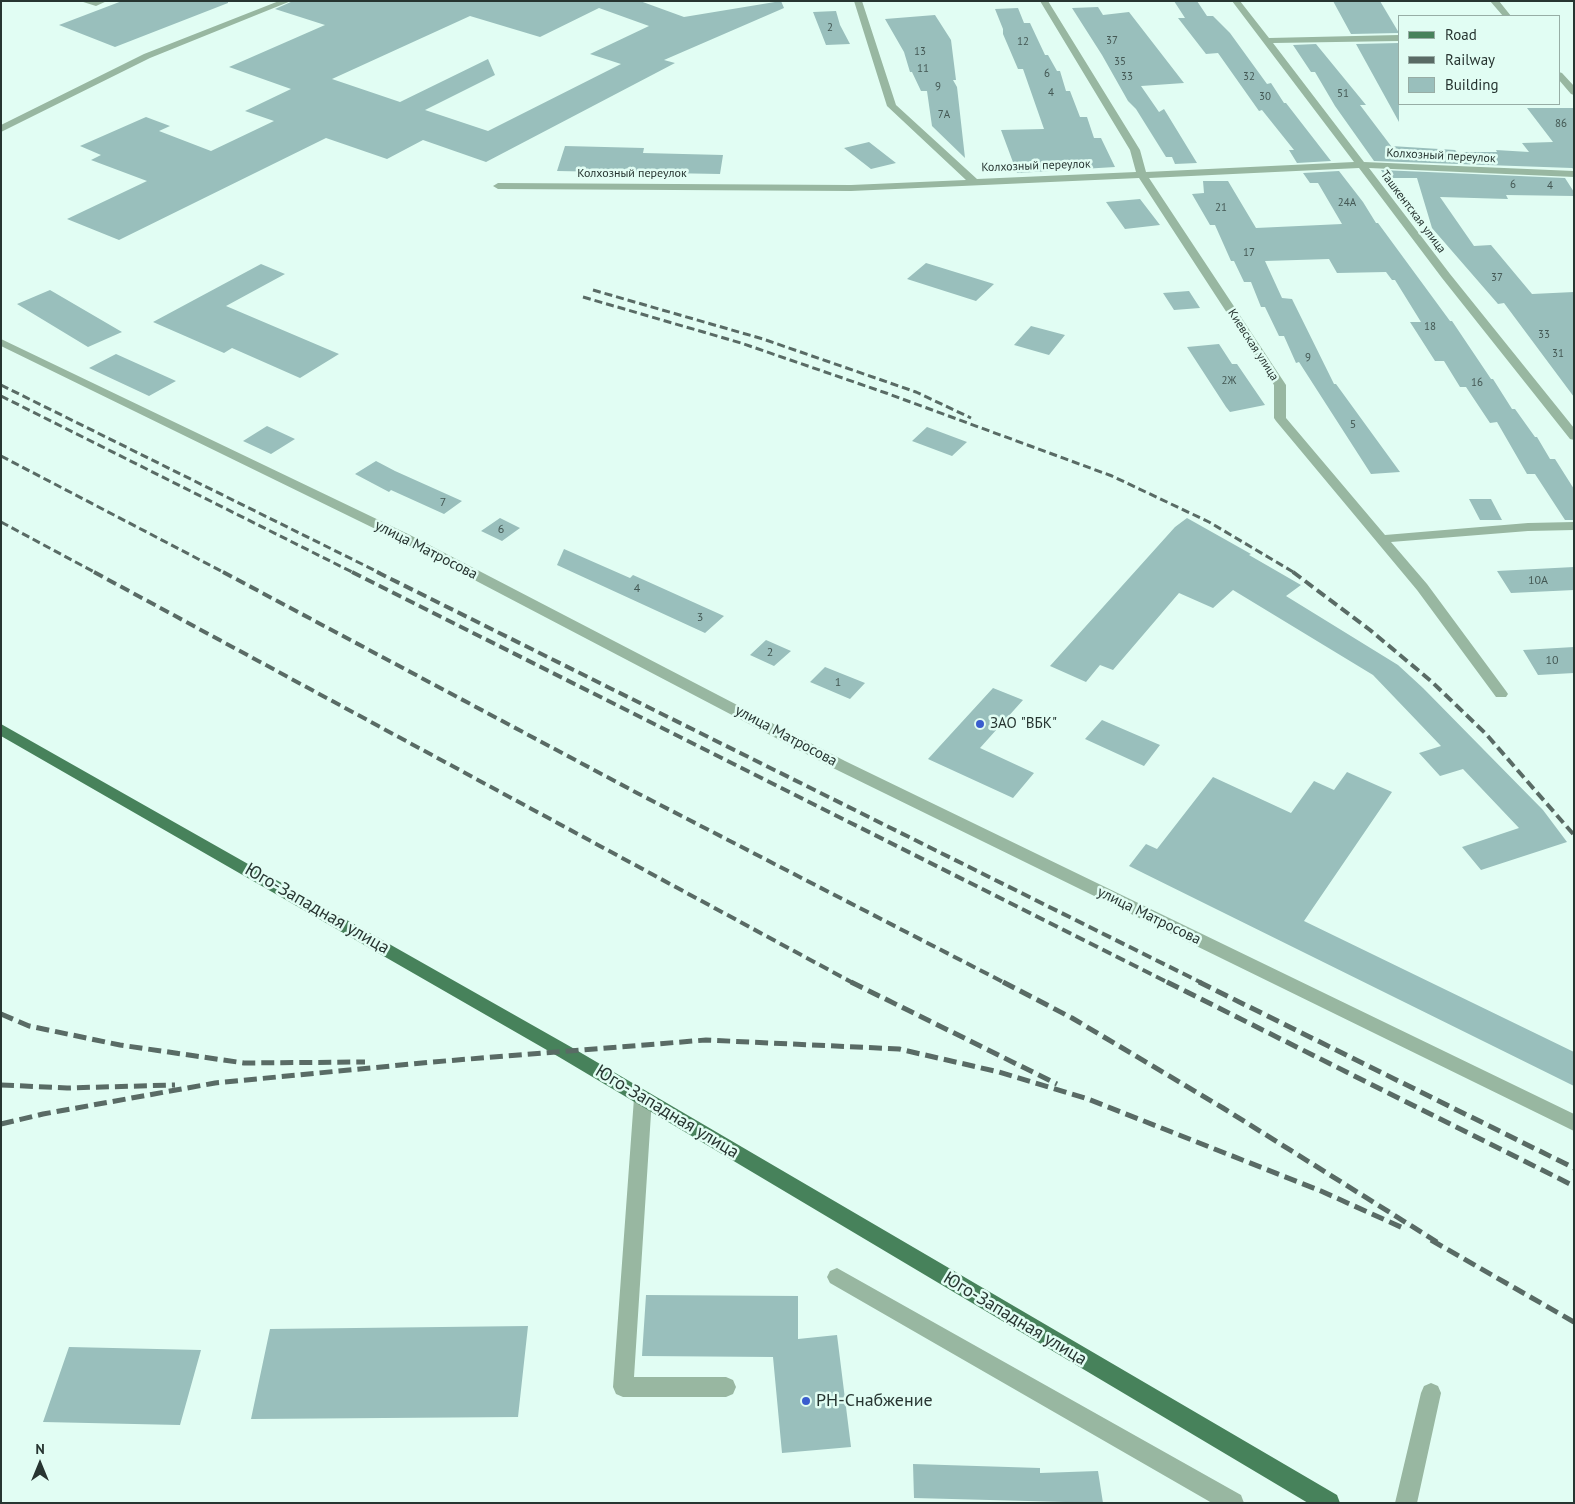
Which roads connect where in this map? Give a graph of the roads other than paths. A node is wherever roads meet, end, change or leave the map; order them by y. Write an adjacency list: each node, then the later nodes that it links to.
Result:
1 (84, 1): 2 (street)
2 (102, 1)
3 (287, 1): 13 (street)
4 (858, 1): 17 (street)
5 (1044, 1): 16 (street, Киевская улица)
6 (1236, 1): 10 (street, Ташкентская улица)
7 (1494, 1): 8 (street)
8 (1506, 15)
9 (1398, 38): 10 (street)
10 (1266, 41): 14 (street, Ташкентская улица)
11 (1560, 76): 12 (street)
12 (1574, 92)
13 (1, 129)
14 (1362, 165): 15 (street, Колхозный переулок); 16 (street, Колхозный переулок); 20 (street, Ташкентская улица)
15 (1574, 174)
16 (1142, 175): 17 (street, Колхозный переулок); 22 (street, Киевская улица)
17 (973, 181): 18 (street, Колхозный переулок)
18 (498, 186)
19 (1, 342): 26 (street, улица Матросова)
20 (1574, 436)
21 (1574, 526): 22 (street)
22 (1382, 539): 23 (street, Киевская улица)
23 (1501, 694)
24 (1, 729): 25 (main road, Юго-Западная улица)
25 (643, 1098): 28 (street); 31 (main road, Юго-Западная улица)
26 (1574, 1123)
27 (837, 1277): 30 (street)
28 (726, 1388)
29 (1432, 1393): 32 (street)
30 (1233, 1503)
31 (1329, 1503)
32 (1406, 1503)

